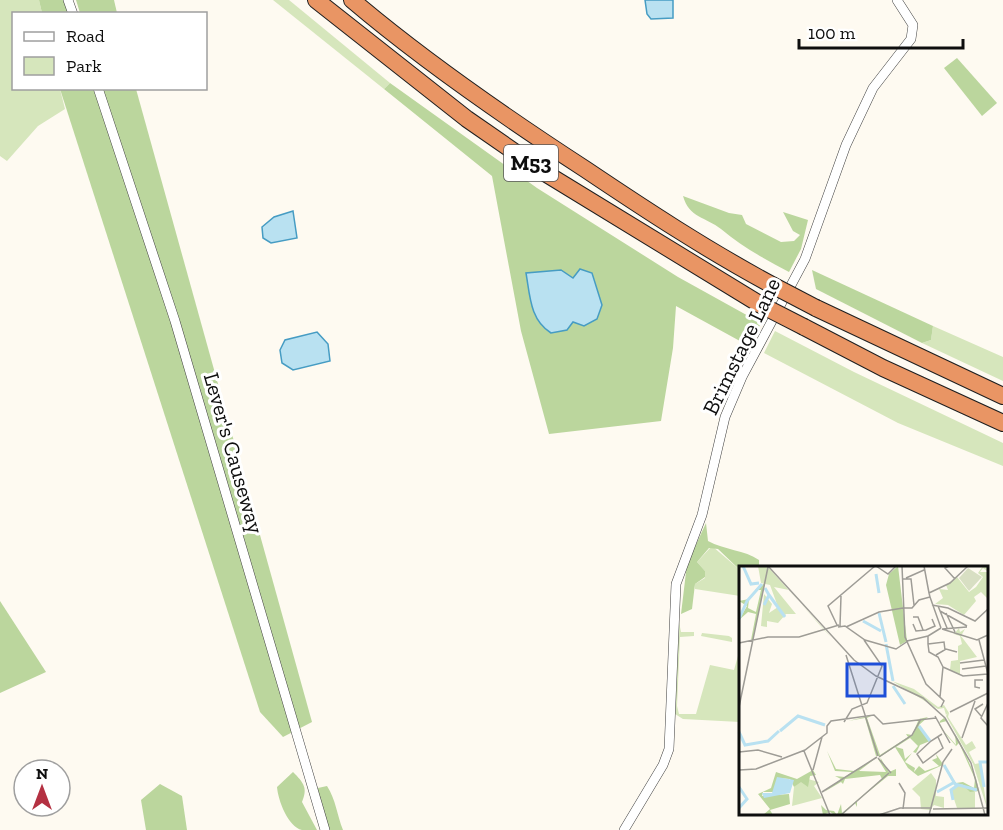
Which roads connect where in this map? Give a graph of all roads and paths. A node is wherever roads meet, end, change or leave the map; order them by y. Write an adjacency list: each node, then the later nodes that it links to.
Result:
1 (316, 0): 6 (highway, M53, bridge)
2 (352, 0): 5 (highway, M53, bridge)
3 (897, 0): 8 (street, Brimstage Lane)
4 (99, 90): 7 (street, Lever's Causeway)
5 (1003, 396)
6 (1003, 423)
7 (325, 830)
8 (624, 830)

